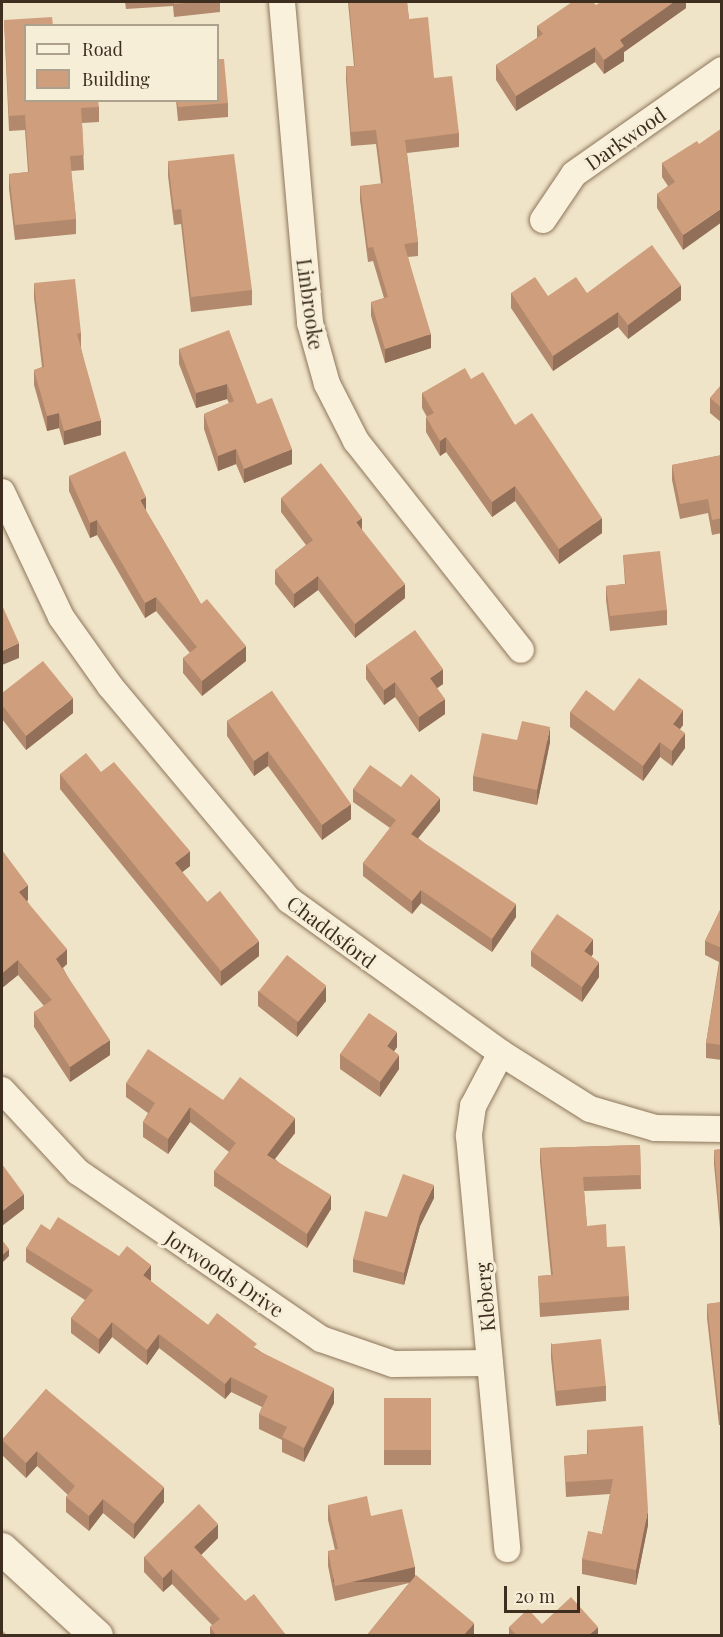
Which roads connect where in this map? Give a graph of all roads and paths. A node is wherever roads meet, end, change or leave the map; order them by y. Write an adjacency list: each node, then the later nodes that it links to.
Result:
1 (282, 2): 5 (street, Linbrooke)
2 (722, 70): 3 (street, Darkwood)
3 (543, 220)
4 (2, 492): 6 (street, Chaddsford)
5 (521, 650)
6 (501, 1053): 8 (street, Chaddsford); 9 (street, Kleberg)
7 (2, 1090): 9 (street, Jorwoods Drive)
8 (722, 1129)
9 (490, 1364): 11 (street, Kleberg)
10 (2, 1549): 12 (street)
11 (507, 1549)
12 (97, 1635)

